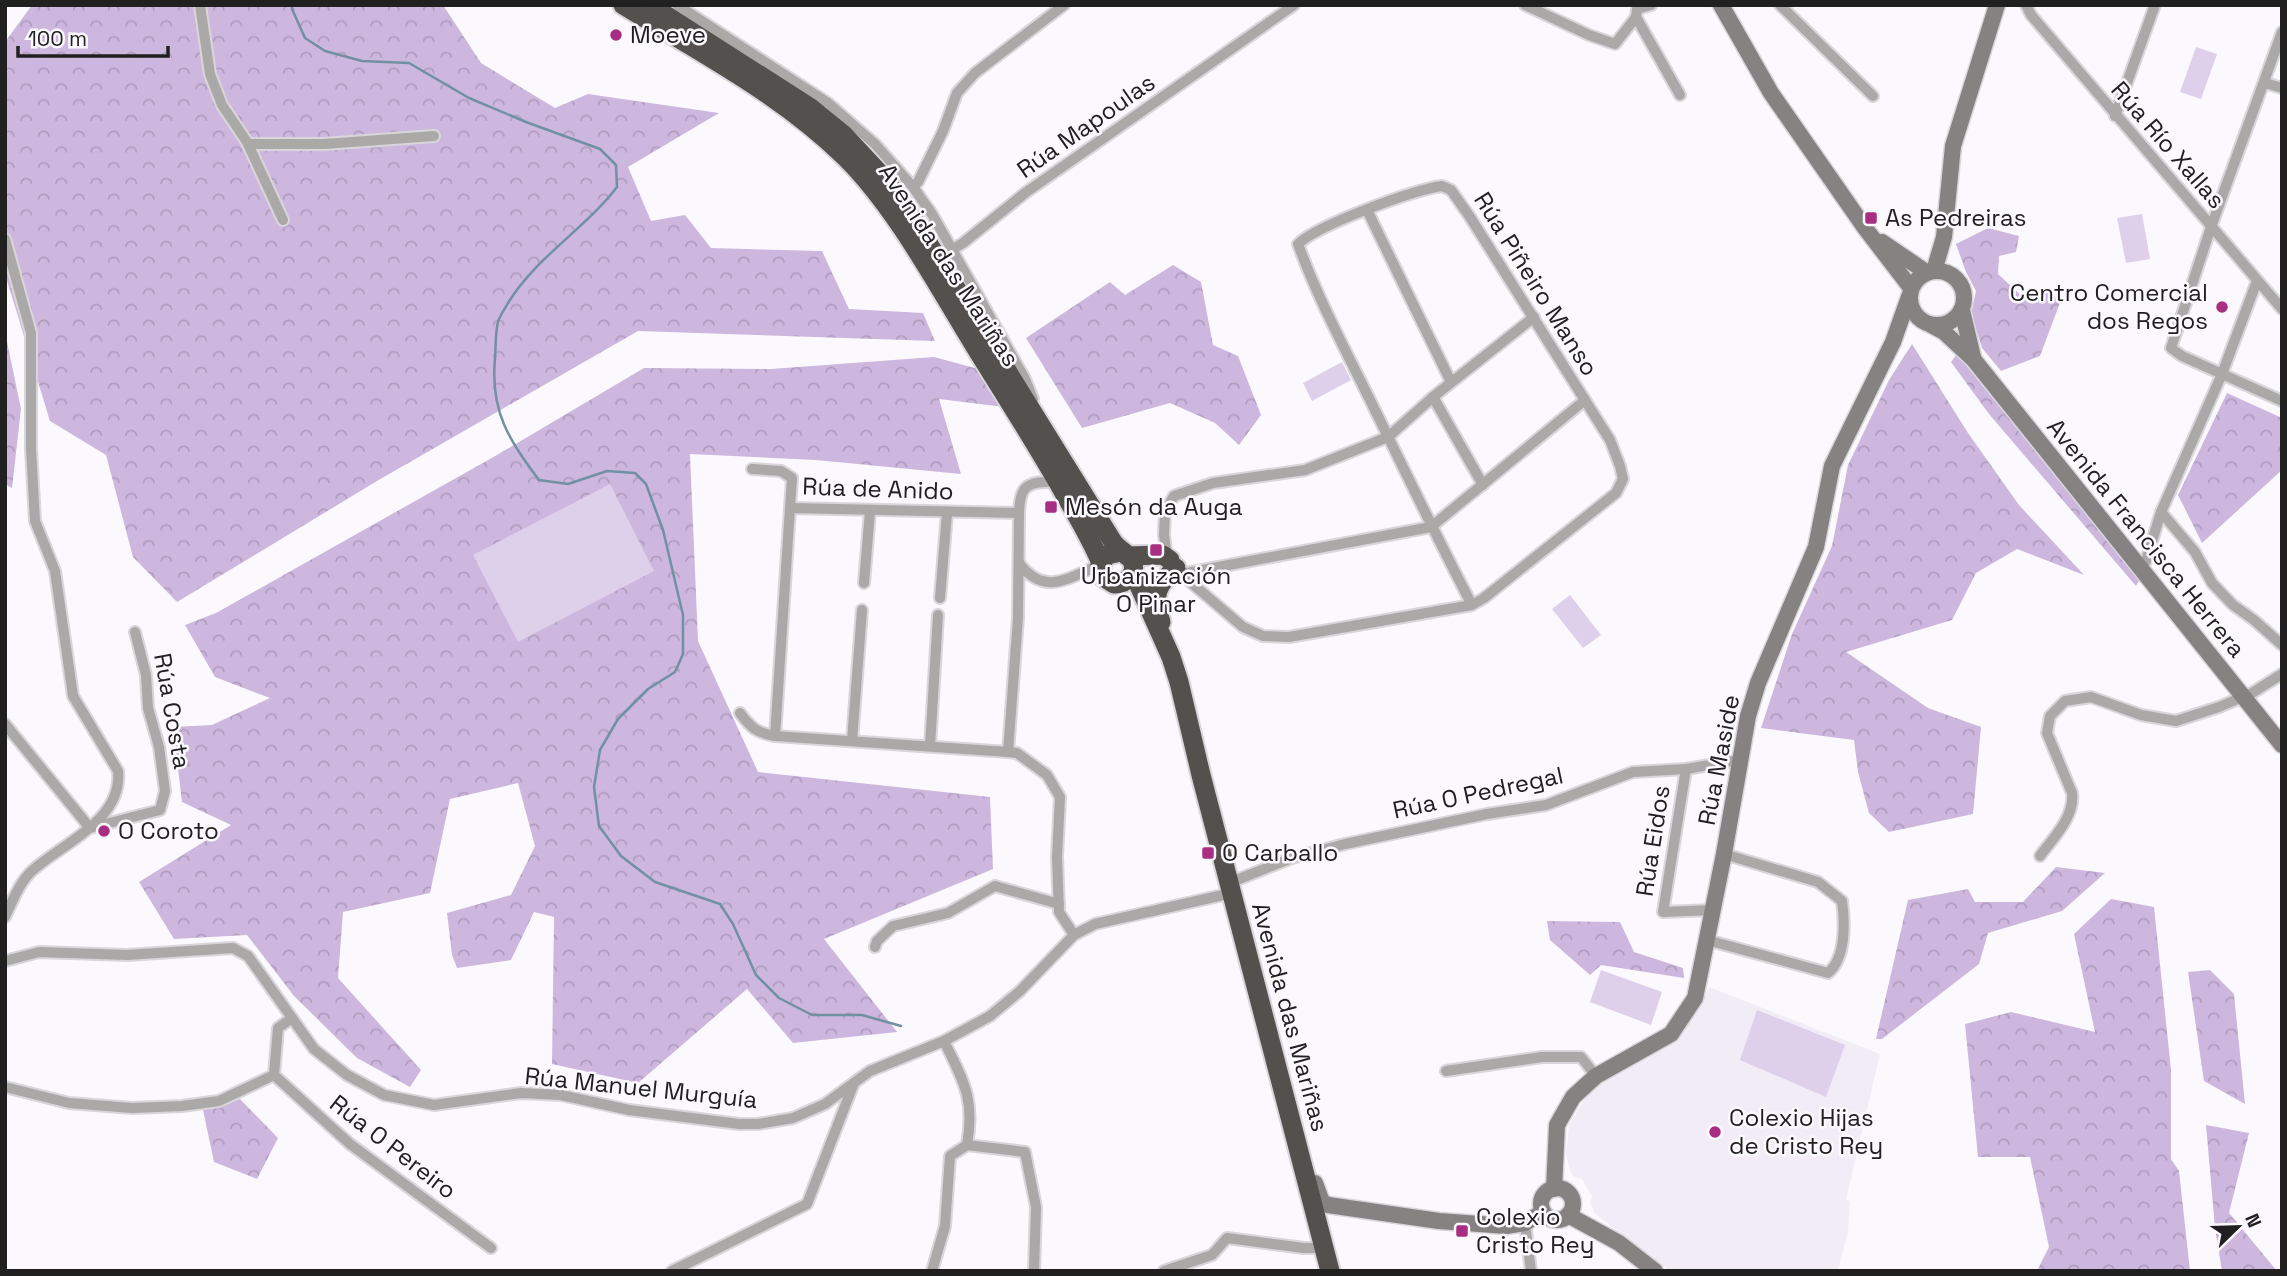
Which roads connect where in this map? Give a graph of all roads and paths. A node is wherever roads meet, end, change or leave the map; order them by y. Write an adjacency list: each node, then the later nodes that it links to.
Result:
1 (200, 5): 22 (street)
2 (623, 5): 48 (highway, Avenida das Mariñas)
3 (650, 5): 46 (highway, Avenida das Mariñas)
4 (677, 5): 23 (street, Avenida das Mariñas)
5 (1065, 5): 23 (street)
6 (1294, 5): 30 (street, Rúa Mapoulas)
7 (1525, 5): 14 (street)
8 (1651, 5): 14 (street)
9 (1721, 5): 27 (street)
10 (1780, 5): 19 (street)
11 (1997, 5): 28 (street)
12 (2026, 5): 20 (street, Rúa Río Xallas)
13 (2155, 5): 20 (street)
14 (1636, 17): 18 (street)
15 (2282, 32): 16 (street)
16 (2265, 83): 17 (street); 26 (street)
17 (2282, 88)
18 (1680, 94)
19 (1873, 96)
20 (2115, 116): 26 (street, Rúa Río Xallas)
21 (434, 136): 22 (street)
22 (248, 144): 25 (street)
23 (913, 187): 30 (street, Avenida das Mariñas)
24 (1367, 210): 37 (street, Rúa Piñeiro Manso); 42 (street); 47 (street, Rúa Piñeiro Manso)
25 (283, 220)
26 (2211, 227): 33 (street, Rúa Río Xallas); 41 (street)
27 (1865, 228): 31 (street); 34 (street)
28 (1944, 237): 31 (street); 32 (street)
29 (5, 239): 85 (street)
30 (953, 249): 46 (street, Avenida das Mariñas)
31 (1930, 272): 32 (street); 34 (street)
32 (1951, 275): 36 (street)
33 (2257, 281): 35 (street, Rúa Río Xallas); 41 (street)
34 (1910, 292): 38 (street); 39 (street, Rúa Maside)
35 (2282, 309)
36 (1962, 310): 38 (street); 40 (street, Avenida Francisca Herrera)
37 (1534, 317): 42 (street); 44 (street, Rúa Piñeiro Manso)
38 (1927, 323): 39 (street, Rúa Maside); 40 (street, Avenida Francisca Herrera)
39 (1893, 342): 82 (street, Rúa Maside)
40 (1973, 360): 62 (street, Avenida Francisca Herrera)
41 (2222, 374): 45 (street); 54 (street)
42 (1451, 382): 43 (street)
43 (1433, 397): 47 (street); 51 (street)
44 (1585, 400): 51 (street); 67 (street, Rúa Piñeiro Manso)
45 (2282, 401)
46 (1046, 435): 60 (highway, Avenida das Mariñas)
47 (1388, 437): 58 (street); 63 (street)
48 (1045, 458): 50 (street); 57 (highway, Avenida das Mariñas)
49 (752, 469): 52 (street)
50 (1047, 482): 56 (street); 57 (street)
51 (1483, 485): 58 (street)
52 (790, 508): 53 (street, Rúa de Anido); 77 (street, Rúa de Anido)
53 (870, 511): 55 (street, Rúa de Anido); 64 (street)
54 (2161, 512): 62 (street); 71 (street)
55 (947, 513): 56 (street, Rúa de Anido); 66 (street)
56 (1019, 513): 59 (street)
57 (1083, 526): 61 (highway, Avenida das Mariñas)
58 (1431, 527): 63 (street); 67 (street)
59 (1019, 563): 61 (street); 81 (street)
60 (1129, 563): 61 (highway); 63 (highway); 65 (highway); 72 (highway, Avenida das Mariñas)
61 (1101, 564): 65 (highway)
62 (2141, 568): 74 (street, Avenida Francisca Herrera)
63 (1174, 569): 67 (street, Rúa Piñeiro Manso); 72 (highway)
64 (864, 583)
65 (1114, 584): 84 (highway, Avenida das Mariñas)
66 (940, 598)
67 (1472, 605)
68 (862, 610): 78 (street)
69 (938, 615): 80 (street)
70 (135, 632): 85 (street, Rúa Costa)
71 (2282, 645)
72 (1171, 657): 84 (highway, Avenida das Mariñas)
73 (2282, 674): 74 (street)
74 (2244, 697): 79 (street, Avenida Francisca Herrera); 87 (street)
75 (740, 713): 77 (street)
76 (5, 724): 85 (street)
77 (775, 736): 78 (street)
78 (852, 741): 80 (street)
79 (2282, 744)
80 (930, 746): 81 (street)
81 (1008, 752): 89 (street)
82 (1739, 760): 83 (street, Rúa O Pedregal); 86 (street, Rúa Maside)
83 (1686, 769): 88 (street, Rúa O Pedregal); 90 (street, Rúa Eidos)
84 (1201, 775): 88 (highway, Avenida das Mariñas)
85 (90, 828): 91 (street)
86 (1724, 854): 90 (street, Rúa Maside); 93 (street)
87 (2040, 856)
88 (1231, 888): 92 (street, Rúa Manuel Murguía); 103 (highway, Avenida das Mariñas)
89 (1059, 904): 92 (street); 94 (street)
90 (1713, 910): 93 (street, Rúa Maside)
91 (5, 917)
92 (1074, 936): 97 (street, Rúa Manuel Murguía)
93 (1707, 940): 100 (street, Rúa Maside)
94 (875, 947)
95 (5, 961): 96 (street, Rúa Manuel Murguía)
96 (292, 1018): 99 (street); 101 (street, Rúa Manuel Murguía)
97 (944, 1041): 101 (street, Rúa Manuel Murguía); 104 (street)
98 (1446, 1071): 100 (street)
99 (274, 1075): 102 (street); 110 (street, Rúa O Pereiro)
100 (1596, 1076): 105 (street, Rúa Maside)
101 (855, 1082): 112 (street)
102 (5, 1087)
103 (1283, 1090): 106 (street); 111 (highway, Avenida das Mariñas)
104 (967, 1145): 113 (street); 114 (street)
105 (1554, 1189): 107 (street); 108 (street)
106 (1344, 1207): 109 (street); 117 (street)
107 (1543, 1212): 108 (street); 109 (street)
108 (1568, 1215): 119 (street)
109 (1525, 1223): 118 (street)
110 (491, 1248)
111 (1324, 1248): 115 (street); 116 (highway, Avenida das Mariñas)
112 (672, 1271)
113 (932, 1271)
114 (1034, 1271)
115 (1164, 1271)
116 (1330, 1271)
117 (1338, 1271)
118 (1531, 1271)
119 (1655, 1271)

